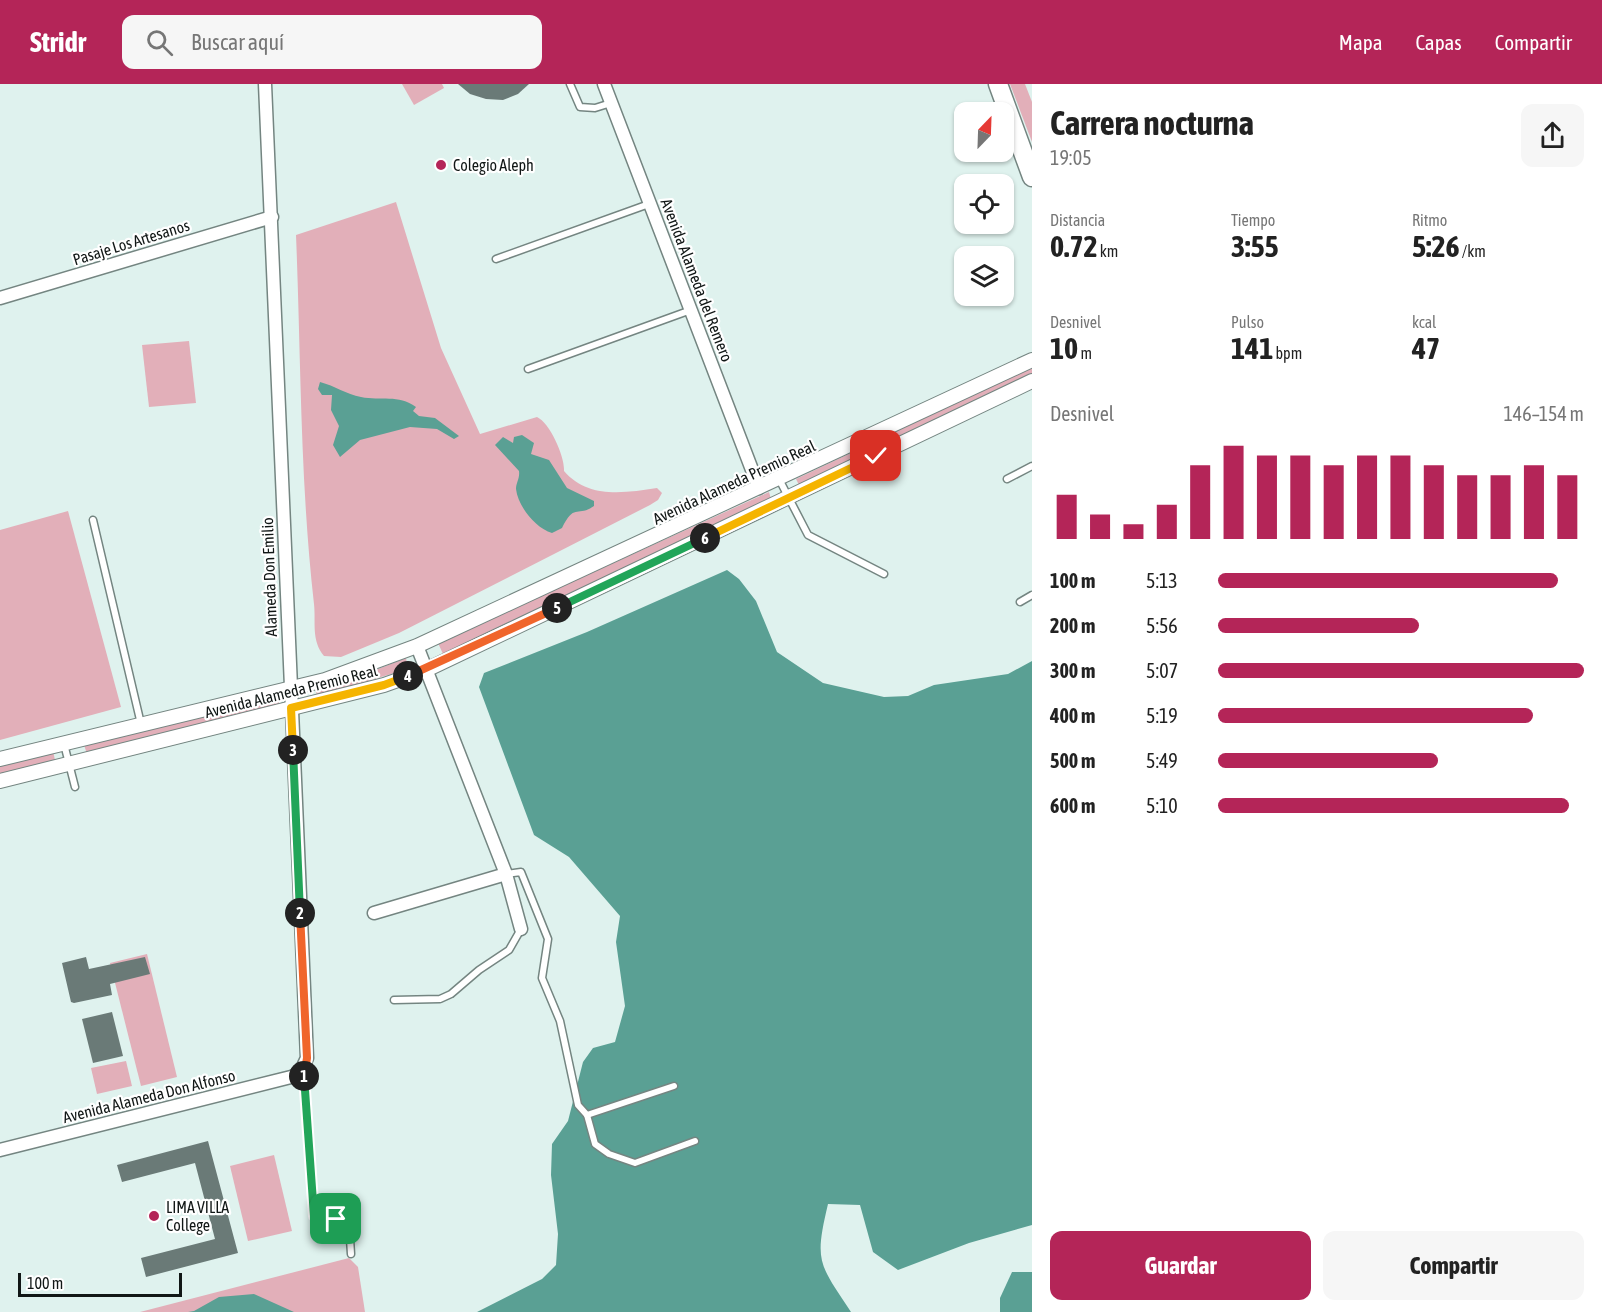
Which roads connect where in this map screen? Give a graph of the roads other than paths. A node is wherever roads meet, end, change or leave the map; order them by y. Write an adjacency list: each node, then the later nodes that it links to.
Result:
1 (265, 84): 8 (street, Alameda Don Emilio)
2 (570, 84): 5 (lane)
3 (604, 84): 5 (street, Avenida Alameda del Remero)
4 (998, 84): 6 (main road)
5 (611, 103): 7 (street, Avenida Alameda del Remero)
6 (1032, 177)
7 (650, 203): 9 (lane); 11 (street, Avenida Alameda del Remero)
8 (272, 217): 10 (street, Pasaje Los Artesanos); 26 (street, Alameda Don Emilio)
9 (496, 259)
10 (0, 298)
11 (691, 310): 13 (lane); 18 (street, Avenida Alameda del Remero)
12 (1032, 360): 16 (street, Avenida Alameda Premio Real)
13 (528, 369)
14 (1032, 381): 19 (street, Avenida Alameda Premio Real)
15 (1032, 466): 17 (lane)
16 (779, 479): 18 (street, Avenida Alameda Premio Real); 19 (lane)
17 (1007, 479)
18 (759, 489): 24 (street, Avenida Alameda Premio Real)
19 (789, 498): 21 (lane); 25 (street, Avenida Alameda Premio Real)
20 (93, 520): 28 (lane)
21 (884, 574)
22 (1032, 595): 23 (lane)
23 (1020, 602)
24 (417, 646): 25 (street); 26 (street, Avenida Alameda Premio Real)
25 (426, 670): 27 (street, Avenida Alameda Premio Real); 34 (street)
26 (290, 688): 27 (street, Alameda Don Emilio); 28 (street, Avenida Alameda Premio Real)
27 (291, 708): 31 (street, Avenida Alameda Premio Real); 38 (street, Alameda Don Emilio)
28 (142, 724): 29 (street, Avenida Alameda Premio Real)
29 (64, 743): 30 (street, Avenida Alameda Premio Real); 31 (lane)
30 (0, 759)
31 (69, 764): 32 (street, Avenida Alameda Premio Real); 33 (lane)
32 (0, 781)
33 (75, 787)
34 (506, 874): 35 (street); 36 (street); 40 (lane)
35 (374, 912)
36 (521, 929): 37 (lane)
37 (394, 1000)
38 (303, 1068): 42 (street, Avenida Alameda Don Alfonso); 43 (lane)
39 (674, 1086): 40 (lane)
40 (586, 1115): 41 (lane)
41 (695, 1141)
42 (0, 1150)
43 (351, 1254)

